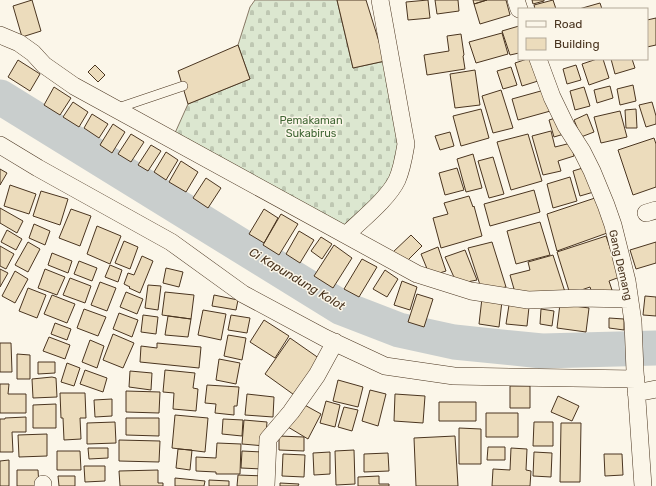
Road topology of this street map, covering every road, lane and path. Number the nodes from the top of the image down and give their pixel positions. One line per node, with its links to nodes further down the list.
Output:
1 (380, 0): 7 (street)
2 (0, 35): 5 (street)
3 (538, 60): 8 (street, Gang Demang)
4 (183, 86): 5 (lane)
5 (115, 109): 7 (street)
6 (0, 145): 9 (street)
7 (346, 235): 8 (street)
8 (629, 299): 10 (street, Gang Demang)
9 (334, 342): 10 (street); 12 (street)
10 (636, 381): 11 (street); 13 (street, Gang Demang)
11 (656, 389)
12 (266, 486)
13 (643, 486)

